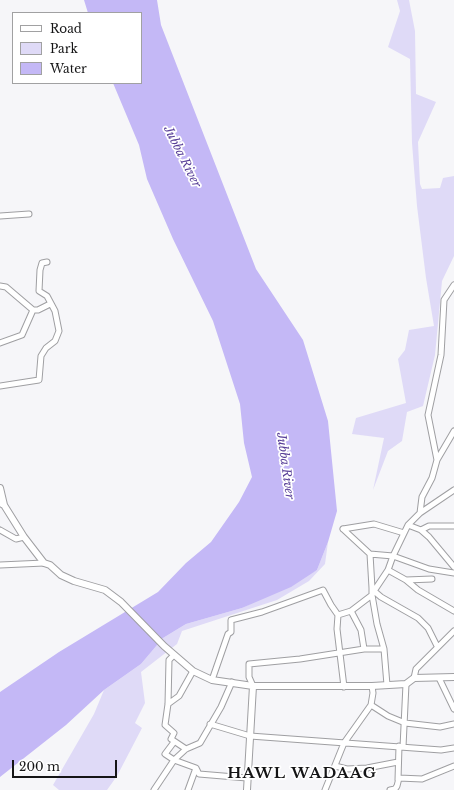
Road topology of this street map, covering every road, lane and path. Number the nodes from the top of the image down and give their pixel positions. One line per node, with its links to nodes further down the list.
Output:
1 (29, 214): 2 (street)
2 (0, 216)
3 (48, 262): 6 (street)
4 (454, 285): 11 (street)
5 (0, 286): 7 (street)
6 (50, 304): 7 (street); 9 (street)
7 (33, 310): 8 (street)
8 (0, 343)
9 (0, 386)
10 (454, 431): 11 (street)
11 (437, 460): 15 (street)
12 (0, 488): 14 (main road)
13 (454, 490): 15 (street)
14 (2, 504): 21 (main road)
15 (420, 513): 16 (street)
16 (408, 525): 19 (street); 20 (street)
17 (454, 526): 19 (street)
18 (0, 530): 21 (street)
19 (421, 530): 26 (street)
20 (404, 534): 22 (street); 23 (street)
21 (24, 537): 24 (main road)
22 (370, 554): 23 (street); 31 (street)
23 (393, 556): 27 (street); 28 (street)
24 (44, 563): 25 (street); 40 (main road)
25 (0, 565)
26 (454, 567)
27 (388, 570): 30 (street); 31 (street)
28 (454, 573)
29 (432, 579): 30 (street)
30 (406, 580): 33 (street)
31 (373, 591): 32 (street); 36 (street); 38 (street)
32 (351, 611): 34 (street); 37 (street)
33 (454, 611)
34 (338, 615): 39 (street); 45 (street)
35 (454, 630): 36 (street)
36 (437, 646): 43 (street)
37 (364, 649): 38 (street); 39 (street)
38 (384, 649): 48 (street)
39 (341, 653): 49 (street); 51 (street)
40 (174, 655): 41 (main road); 52 (street)
41 (193, 671): 45 (main road); 52 (street)
42 (454, 676): 44 (main road)
43 (414, 678): 44 (main road); 47 (main road)
44 (439, 678): 54 (street)
45 (212, 680): 46 (main road)
46 (232, 682): 49 (main road); 56 (street)
47 (406, 684): 48 (main road); 55 (street)
48 (387, 685): 50 (main road)
49 (252, 686): 51 (main road); 58 (main road)
50 (372, 686): 51 (main road); 53 (street)
51 (344, 687)
52 (168, 704): 59 (street)
53 (371, 705): 55 (street); 60 (street)
54 (454, 708)
55 (405, 723): 57 (street); 61 (street)
56 (210, 724): 58 (street); 63 (street)
57 (454, 724)
58 (250, 736): 60 (street); 69 (main road)
59 (174, 742): 63 (street); 64 (street)
60 (344, 743): 61 (street); 66 (street)
61 (401, 746): 62 (street); 65 (street)
62 (454, 748)
63 (186, 749): 64 (street)
64 (174, 760): 68 (street); 71 (street)
65 (398, 762): 66 (street); 70 (street)
66 (335, 766): 74 (street)
67 (454, 766): 70 (street)
68 (196, 768): 69 (street); 72 (street)
69 (247, 778): 73 (main road)
70 (398, 783): 75 (street)
71 (154, 790)
72 (188, 790)
73 (247, 790)
74 (325, 790)
75 (390, 790)

